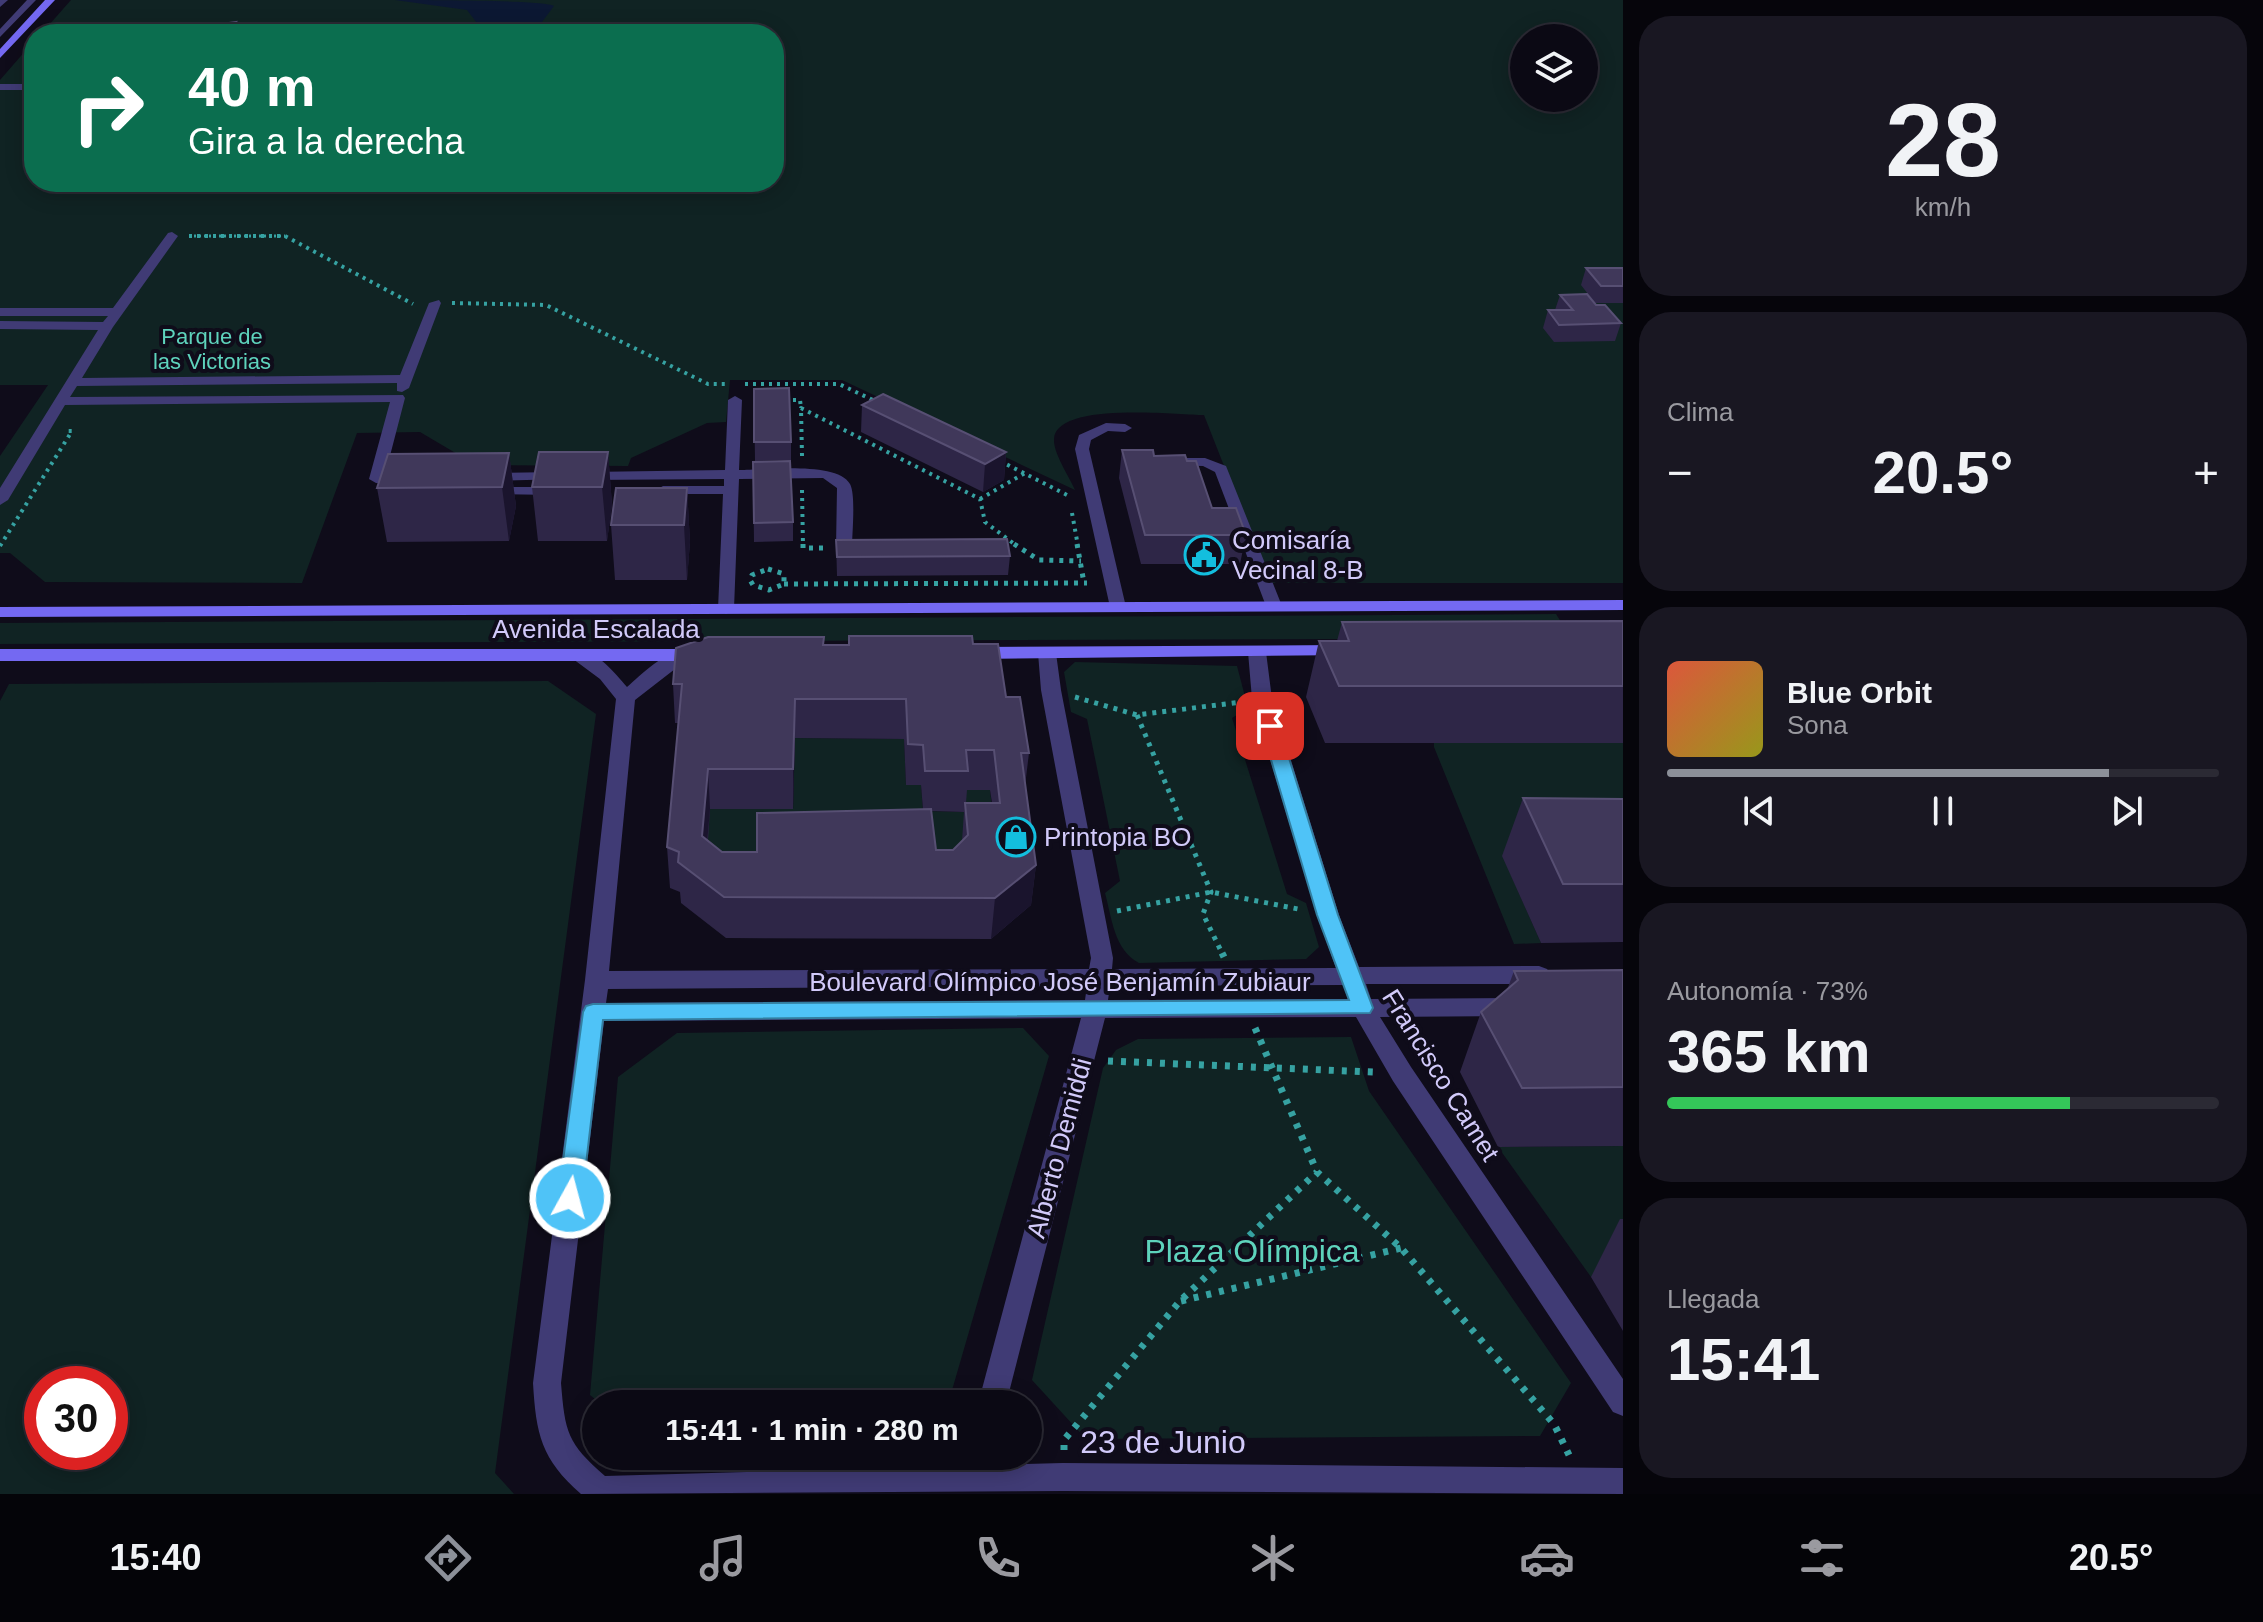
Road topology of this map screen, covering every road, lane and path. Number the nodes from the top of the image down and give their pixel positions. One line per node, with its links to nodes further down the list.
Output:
1 (4, 0): 4 (lane)
2 (32, 0): 7 (lane)
3 (50, 0): 5 (main road)
4 (0, 4)
5 (28, 24)
6 (24, 29): 8 (main road)
7 (0, 34)
8 (0, 55)
9 (0, 87): 10 (lane)
10 (24, 87)
11 (172, 236): 12 (path); 14 (lane)
12 (433, 308): 17 (lane); 22 (path)
13 (0, 312): 14 (lane)
14 (118, 312): 16 (lane)
15 (0, 325): 16 (lane)
16 (107, 326): 18 (lane)
17 (405, 379): 18 (lane); 19 (lane)
18 (73, 382): 21 (lane)
19 (398, 398): 21 (lane); 30 (lane)
20 (735, 400): 23 (path); 29 (lane)
21 (62, 401): 32 (lane)
22 (882, 405)
23 (801, 408): 28 (path); 31 (path)
24 (1125, 428): 36 (lane)
25 (997, 459): 27 (path)
26 (1161, 462): 39 (lane)
27 (1025, 473): 31 (path); 34 (path)
28 (802, 474): 29 (lane); 33 (lane); 33 (path)
29 (732, 481): 29 (lane); 41 (lane)
30 (418, 485)
31 (980, 499): 34 (path)
32 (0, 500)
33 (844, 548)
34 (1081, 561): 35 (path)
35 (1084, 583): 36 (path); 37 (path)
36 (1113, 583): 40 (lane)
37 (784, 584): 37 (path)
38 (1616, 605): 39 (main road, Avenida Escalada); 43 (main road)
39 (1274, 606): 40 (main road, Avenida Escalada)
40 (1118, 607): 41 (main road, Avenida Escalada)
41 (726, 609): 42 (main road, Avenida Escalada)
42 (0, 612)
43 (1582, 624)
44 (1368, 651): 45 (main road)
45 (1257, 652): 46 (main road); 54 (street, Francisco Camet)
46 (1047, 653): 47 (main road); 52 (street, Alberto Demiddi)
47 (954, 654)
48 (0, 655): 49 (main road, Avenida Escalada)
49 (580, 655): 50 (main road, Avenida Escalada); 53 (street)
50 (684, 655): 51 (main road, Avenida Escalada); 53 (street)
51 (726, 655)
52 (1051, 690): 55 (path); 57 (street, Alberto Demiddi)
53 (626, 698): 63 (street)
54 (1262, 699): 55 (path); 58 (street, Francisco Camet)
55 (1137, 715): 56 (path)
56 (1211, 892): 57 (path); 58 (path); 62 (path)
57 (1096, 915): 61 (street, Alberto Demiddi)
58 (1328, 915): 60 (street, Francisco Camet)
59 (1559, 974): 60 (street, Boulevard Olímpico José Benjamín Zubiaur)
60 (1351, 976): 62 (street, Boulevard Olímpico José Benjamín Zubiaur); 65 (street, Francisco Camet)
61 (1099, 977): 62 (street, Boulevard Olímpico José Benjamín Zubiaur); 63 (street, Boulevard Olímpico José Benjamín Zubiaur); 66 (street, Alberto Demiddi)
62 (1235, 977)
63 (597, 980): 68 (street)
64 (1531, 1007): 65 (street, Boulevard Olímpico José Benjamín Zubiaur)
65 (1363, 1008): 67 (street, Boulevard Olímpico José Benjamín Zubiaur); 71 (street, Francisco Camet)
66 (1095, 1010): 67 (street, Boulevard Olímpico José Benjamín Zubiaur); 68 (street, Boulevard Olímpico José Benjamín Zubiaur); 69 (street, Alberto Demiddi)
67 (1247, 1010): 70 (path)
68 (593, 1012): 77 (street, 23 de Junio)
69 (1081, 1060): 70 (path); 75 (street, Alberto Demiddi)
70 (1271, 1067): 71 (path); 72 (path)
71 (1402, 1074): 76 (street, Francisco Camet)
72 (1317, 1172): 73 (path); 74 (path)
73 (1401, 1248): 74 (path); 79 (path)
74 (1180, 1301): 78 (path)
75 (996, 1390)
76 (1623, 1403)
77 (974, 1476): 78 (street, 23 de Junio)
78 (1063, 1477): 79 (street, 23 de Junio)
79 (1581, 1480): 80 (street, 23 de Junio)
80 (1623, 1482)

